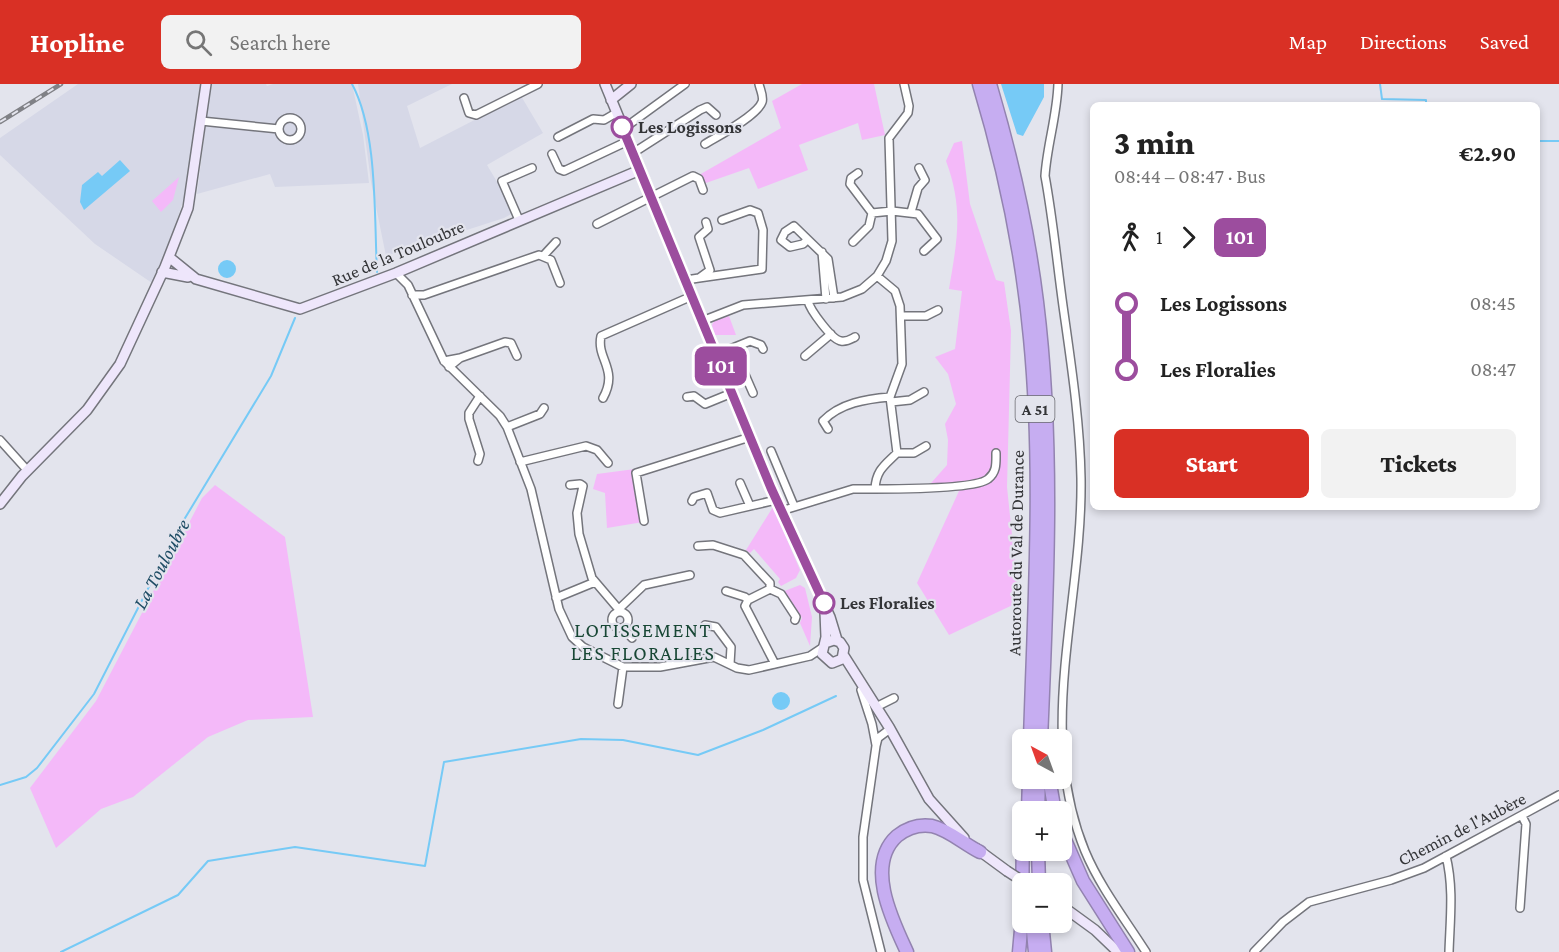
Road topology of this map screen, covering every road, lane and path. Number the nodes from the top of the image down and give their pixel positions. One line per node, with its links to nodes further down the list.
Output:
1 (206, 84): 15 (main road)
2 (538, 84): 11 (street)
3 (604, 84): 12 (main road)
4 (631, 84): 12 (main road)
5 (685, 84): 17 (street)
6 (759, 84): 20 (street)
7 (904, 84): 29 (street)
8 (979, 84): 126 (highway, Autoroute du Val de Durance / A 51)
9 (990, 84): 90 (highway, Autoroute du Val de Durance / A 51)
10 (1058, 84): 148 (street)
11 (464, 98)
12 (611, 100): 13 (main road)
13 (616, 113): 17 (main road); 18 (street)
14 (716, 115): 21 (street)
15 (201, 121): 16 (street); 41 (main road)
16 (279, 129)
17 (623, 129): 19 (main road)
18 (558, 137)
19 (628, 141): 21 (main road); 22 (street)
20 (705, 144)
21 (633, 153): 25 (main road)
22 (552, 154)
23 (532, 168): 32 (street)
24 (919, 168): 30 (street)
25 (640, 170): 28 (main road); 32 (main road, Rue de la Touloubre)
26 (858, 173): 31 (street)
27 (703, 190): 28 (street)
28 (651, 196): 35 (street); 48 (main road)
29 (892, 211): 30 (street); 31 (street); 45 (street)
30 (911, 212): 39 (street)
31 (872, 213): 38 (street)
32 (519, 220): 42 (main road, Rue de la Touloubre)
33 (722, 220): 46 (street)
34 (706, 222): 46 (street)
35 (597, 224)
36 (807, 240): 54 (street)
37 (556, 242): 40 (street)
38 (854, 242)
39 (924, 251)
40 (544, 255): 49 (street); 52 (street)
41 (169, 257): 43 (main road); 47 (main road, Rue de la Touloubre)
42 (406, 269): 44 (main road, Rue de la Touloubre); 50 (street)
43 (163, 271): 47 (main road); 88 (main road)
44 (396, 273): 47 (main road, Rue de la Touloubre); 50 (street)
45 (877, 276): 54 (street); 58 (street)
46 (699, 278): 48 (street)
47 (196, 279)
48 (686, 280): 53 (main road)
49 (560, 284)
50 (408, 285): 51 (street)
51 (412, 295): 52 (street); 56 (street)
52 (424, 295): 56 (street)
53 (692, 296): 59 (main road); 74 (street)
54 (830, 298): 55 (street)
55 (808, 301): 59 (street); 60 (street)
56 (416, 304): 67 (street)
57 (938, 310): 58 (street)
58 (901, 316): 75 (street)
59 (702, 321): 63 (main road)
60 (831, 334): 61 (street); 65 (street)
61 (855, 337)
62 (763, 349): 63 (street)
63 (716, 355): 70 (main road); 71 (street)
64 (516, 356): 66 (street)
65 (805, 356)
66 (460, 358): 67 (street); 68 (street)
67 (444, 361): 68 (street)
68 (449, 367): 72 (street)
69 (924, 392): 75 (street)
70 (732, 393): 73 (street); 79 (main road)
71 (753, 393)
72 (480, 396): 77 (street); 85 (street)
73 (687, 397)
74 (603, 398)
75 (891, 400): 78 (street); 83 (street)
76 (544, 408): 77 (street)
77 (507, 427): 86 (street)
78 (828, 429)
79 (750, 437): 93 (main road); 99 (street)
80 (0, 440): 88 (street)
81 (926, 446): 83 (street)
82 (771, 451): 97 (street)
83 (897, 453): 92 (street)
84 (996, 453): 92 (street)
85 (478, 461)
86 (520, 462): 87 (street); 105 (street)
87 (608, 463)
88 (27, 470): 95 (main road)
89 (740, 483): 96 (street)
90 (1048, 483): 127 (highway, Autoroute du Val de Durance / A 51); 128 (highway)
91 (570, 485): 102 (street)
92 (875, 489): 97 (street)
93 (776, 500): 96 (street); 98 (main road)
94 (692, 501): 96 (street)
95 (0, 504)
96 (750, 506)
97 (794, 506): 98 (street)
98 (782, 512): 107 (main road)
99 (644, 521)
100 (698, 546): 103 (street)
101 (690, 575): 108 (street)
102 (595, 582): 105 (street); 108 (street)
103 (770, 589): 106 (street); 109 (street)
104 (726, 591): 106 (street)
105 (556, 598): 120 (street)
106 (748, 600): 119 (street)
107 (825, 606): 113 (main road); 114 (main road)
108 (620, 610): 111 (street); 111 (street)
109 (795, 621)
110 (705, 625): 118 (street)
111 (623, 628): 112 (street)
112 (632, 638)
113 (837, 640): 114 (main road); 116 (main road)
114 (823, 646): 115 (street); 117 (main road)
115 (810, 656): 117 (street); 119 (street)
116 (841, 658): 117 (main road); 121 (main road)
117 (825, 660)
118 (730, 664): 119 (street); 120 (street)
119 (775, 664)
120 (623, 667): 123 (street)
121 (854, 671): 124 (main road); 129 (street)
122 (894, 698): 124 (street)
123 (618, 704)
124 (876, 707): 125 (main road)
125 (889, 728): 129 (street); 132 (main road)
126 (1030, 729)
127 (1041, 729)
128 (1047, 729)
129 (876, 746): 141 (street)
130 (1559, 795): 131 (street, Chemin de l'Aubère)
131 (1522, 816): 134 (street, Chemin de l'Aubère); 137 (street)
132 (981, 852): 136 (main road, bridge); 142 (highway)
133 (1072, 856): 147 (highway)
134 (1446, 856): 149 (street, Chemin de l'Aubère); 150 (street)
135 (1023, 861): 143 (highway)
136 (1012, 874)
137 (1520, 908)
138 (1072, 913): 146 (main road)
139 (1033, 933): 144 (highway)
140 (1043, 933): 145 (highway)
141 (881, 952)
142 (907, 952)
143 (1019, 952)
144 (1035, 952)
145 (1046, 952)
146 (1118, 952)
147 (1128, 952)
148 (1146, 952)
149 (1254, 952)
150 (1449, 952)

